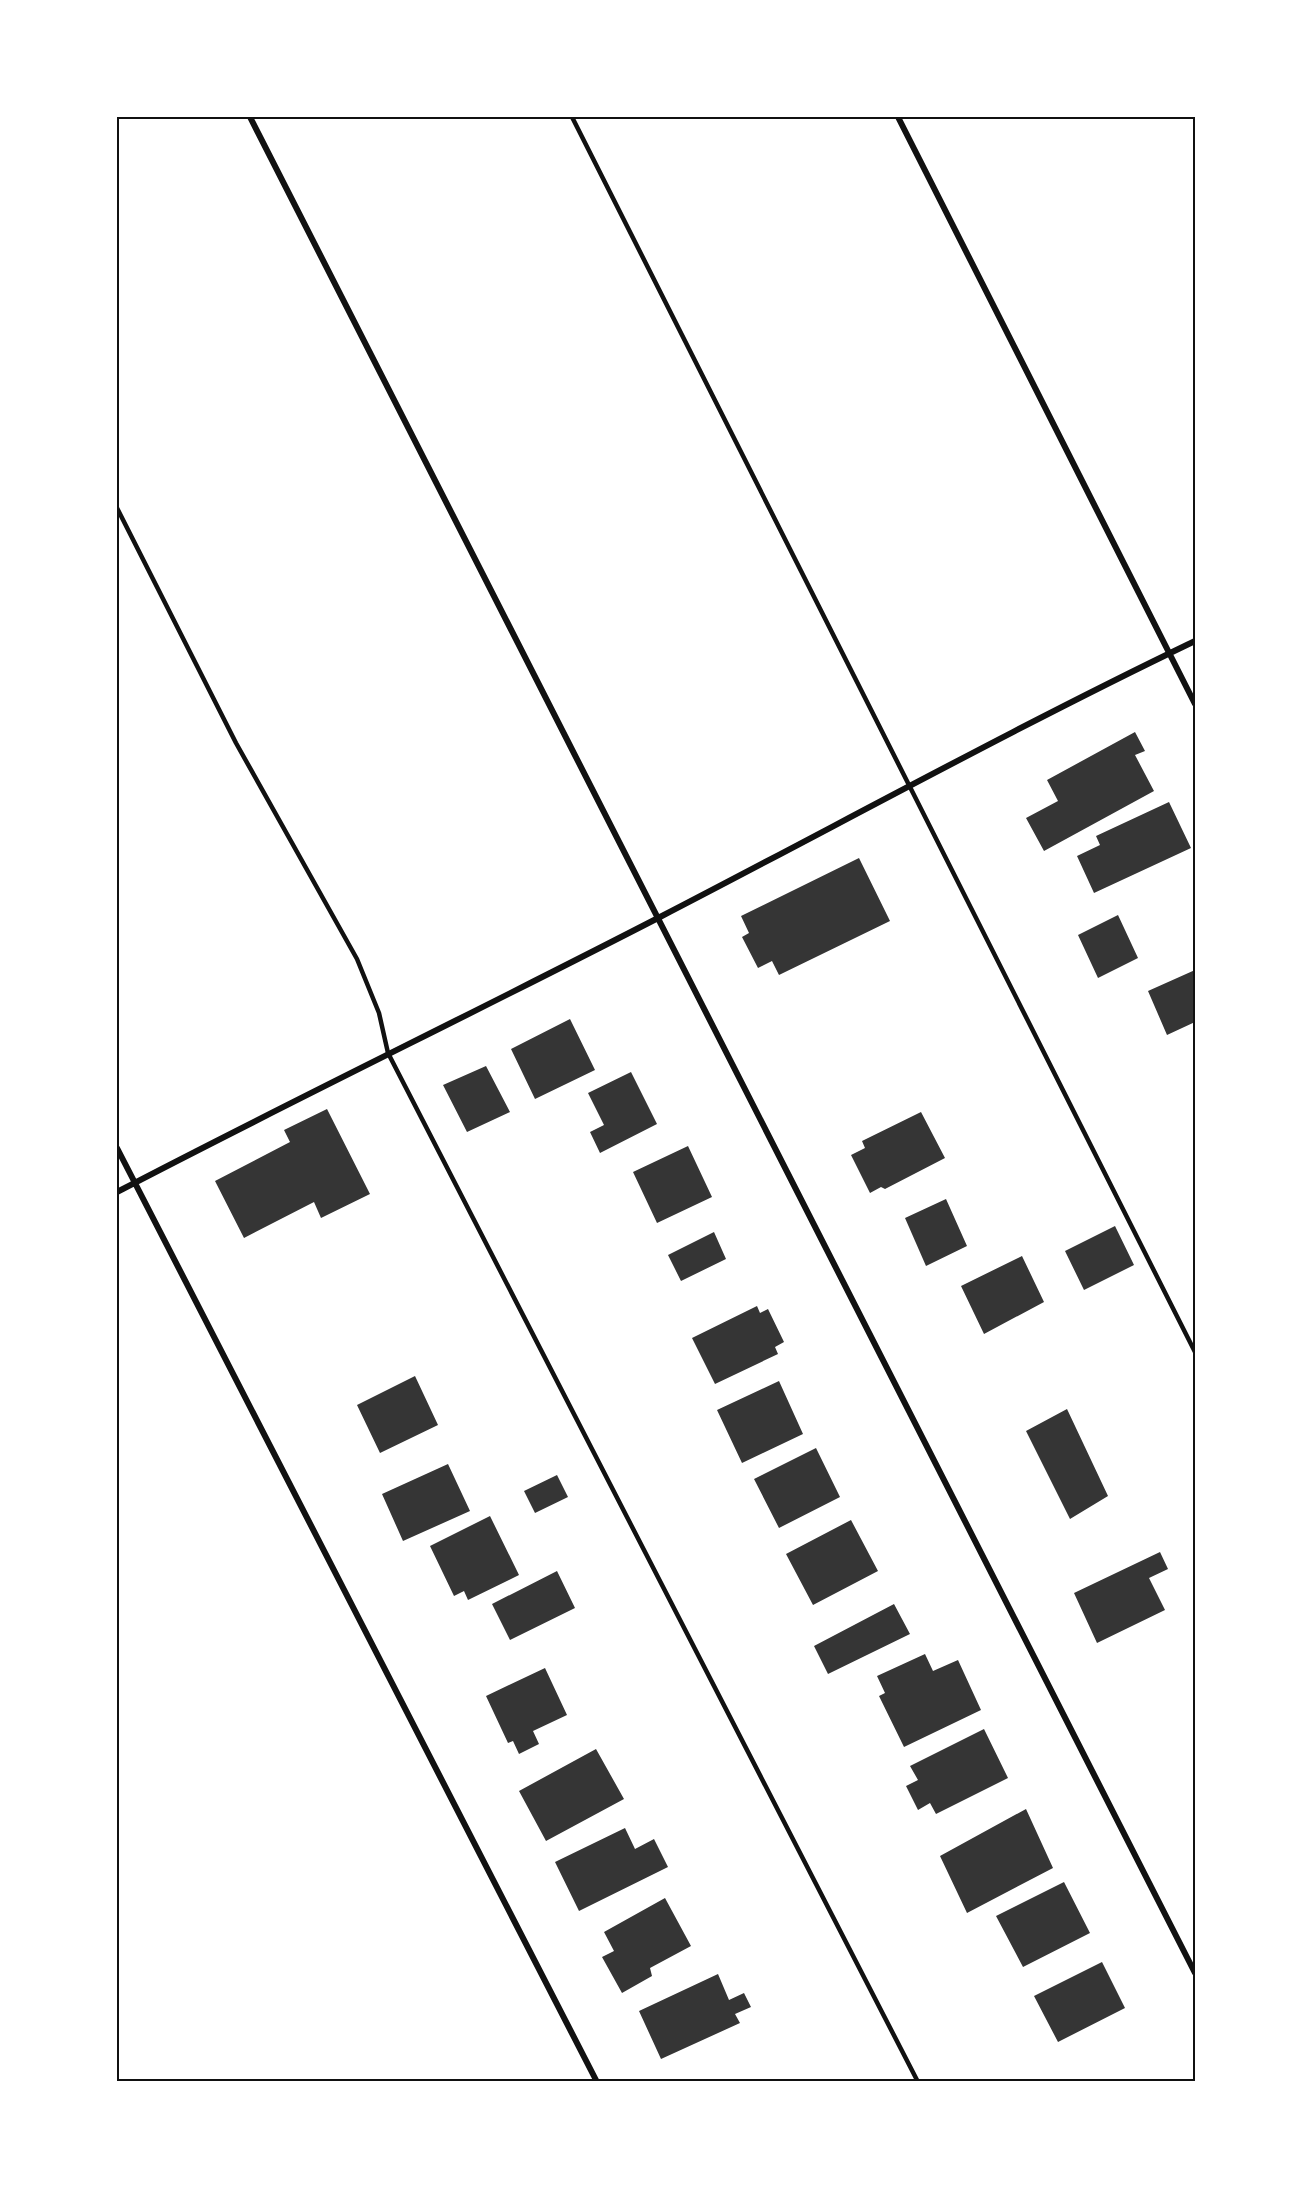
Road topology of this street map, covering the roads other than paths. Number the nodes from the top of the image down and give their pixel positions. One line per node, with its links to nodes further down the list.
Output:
1 (250, 117): 9 (street)
2 (572, 117): 8 (lane)
3 (898, 117): 6 (street)
4 (117, 508): 10 (lane)
5 (1195, 641): 6 (street)
6 (1170, 653): 7 (street); 8 (street)
7 (1195, 704)
8 (910, 786): 9 (street); 14 (lane)
9 (657, 918): 10 (street); 15 (street)
10 (388, 1053): 12 (street); 17 (lane)
11 (117, 1148): 12 (street)
12 (135, 1183): 13 (street); 16 (street)
13 (117, 1192)
14 (1195, 1352)
15 (1195, 1973)
16 (597, 2082)
17 (918, 2082)

